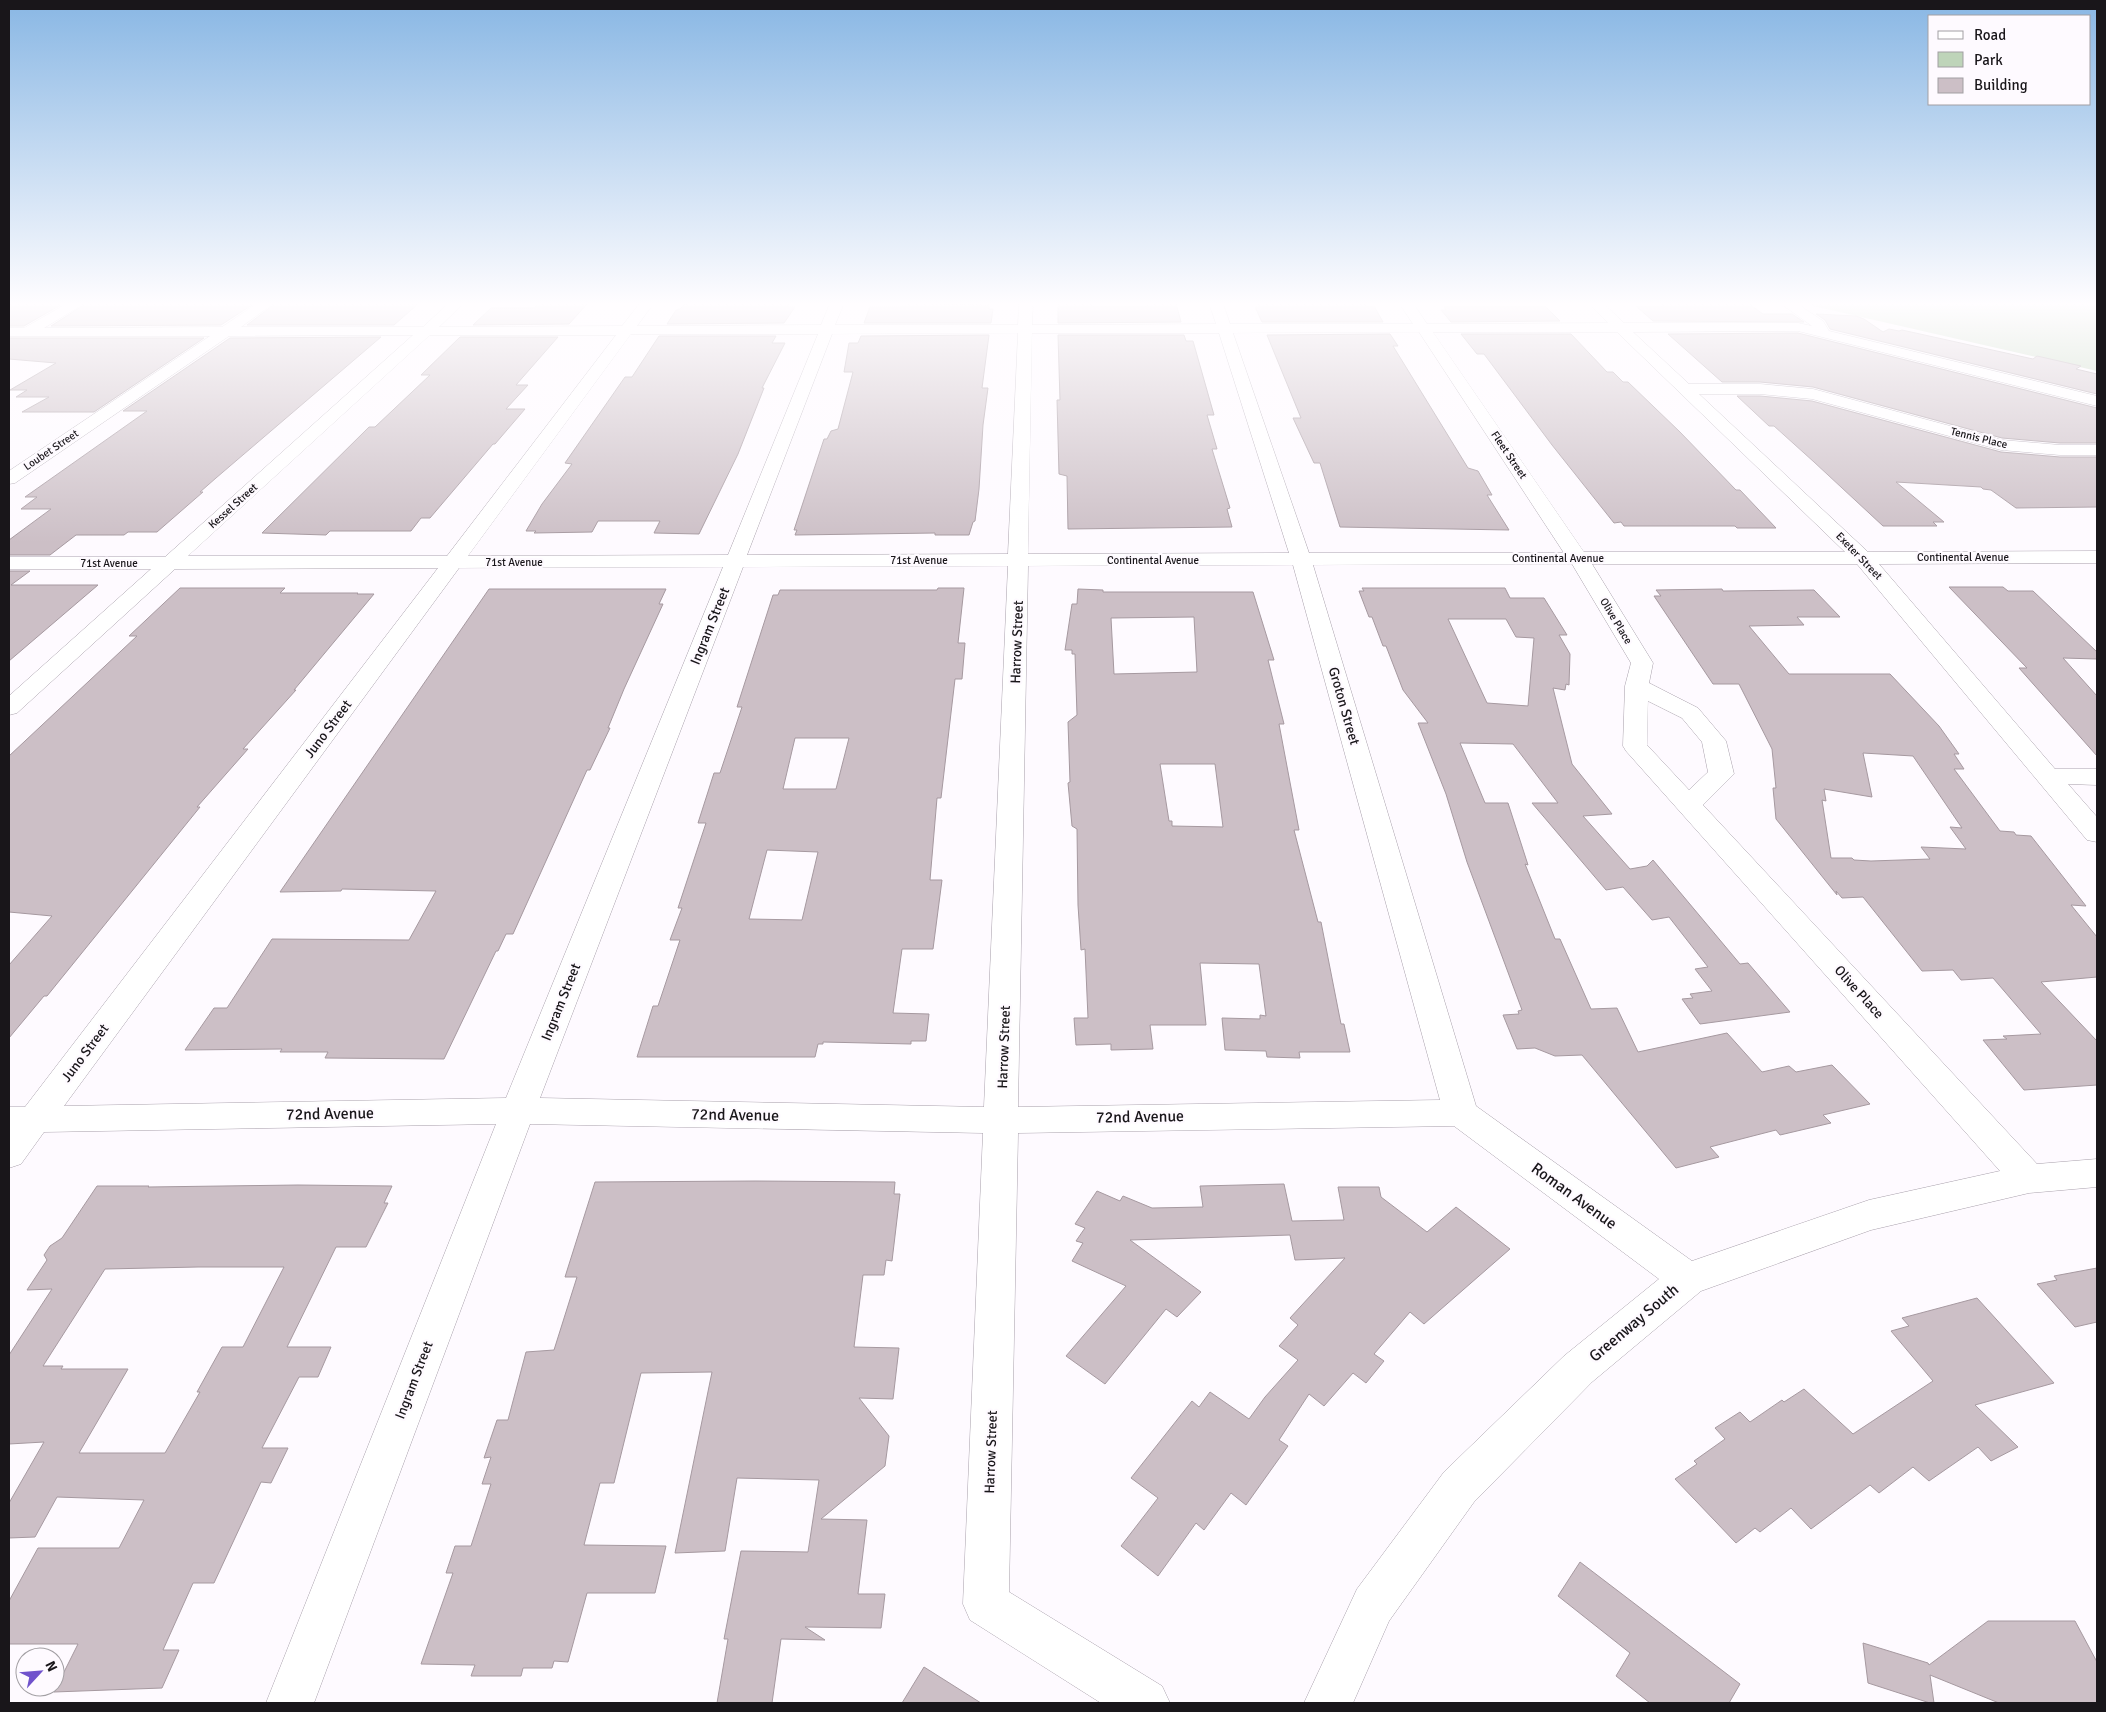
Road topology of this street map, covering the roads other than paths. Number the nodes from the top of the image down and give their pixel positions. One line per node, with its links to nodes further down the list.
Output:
1 (150, 383): 13 (street, Loubet Street)
2 (369, 383): 20 (street, Kessel Street)
3 (586, 383): 21 (street, Juno Street)
4 (805, 383): 19 (street, Ingram Street)
5 (1024, 383): 18 (street, Harrow Street)
6 (1243, 383): 17 (street, Groton Street)
7 (1460, 383): 15 (street, Fleet Street)
8 (1679, 383): 10 (street, Exeter Street)
9 (2023, 383): 11 (street)
10 (1686, 389): 12 (street, Tennis Place); 16 (street, Exeter Street)
11 (2097, 401)
12 (2097, 450)
13 (9, 479)
14 (2097, 557): 16 (street, Continental Avenue)
15 (1578, 558): 16 (street, Continental Avenue); 17 (street, Continental Avenue); 23 (street, Olive Place)
16 (1863, 558): 25 (street, Exeter Street)
17 (1301, 559): 18 (street, Continental Avenue); 30 (street, Groton Street)
18 (1019, 560): 19 (street, 71st Avenue); 32 (street, Harrow Street)
19 (736, 561): 21 (street, 71st Avenue); 29 (street, Ingram Street)
20 (170, 562): 21 (street, 71st Avenue); 22 (street, 71st Avenue); 24 (street, Kessel Street)
21 (453, 562): 31 (street, Juno Street)
22 (9, 563)
23 (1637, 686): 27 (street, Olive Place); 27 (street)
24 (9, 708)
25 (2047, 776): 26 (street); 28 (street, Exeter Street)
26 (2097, 776)
27 (1688, 805): 35 (street, Olive Place)
28 (2097, 834)
29 (518, 1111): 31 (street, 72nd Avenue); 32 (street, 72nd Avenue); 37 (street, Ingram Street)
30 (1462, 1113): 32 (street, 72nd Avenue); 36 (street, Roman Avenue)
31 (22, 1120): 33 (street, Juno Street)
32 (1002, 1120): 38 (street, Harrow Street)
33 (9, 1154)
34 (2097, 1174): 35 (street, Greenway South)
35 (2029, 1179): 36 (street, Greenway South)
36 (1687, 1279): 39 (street, Greenway South)
37 (290, 1703)
38 (1145, 1703)
39 (1328, 1703)

